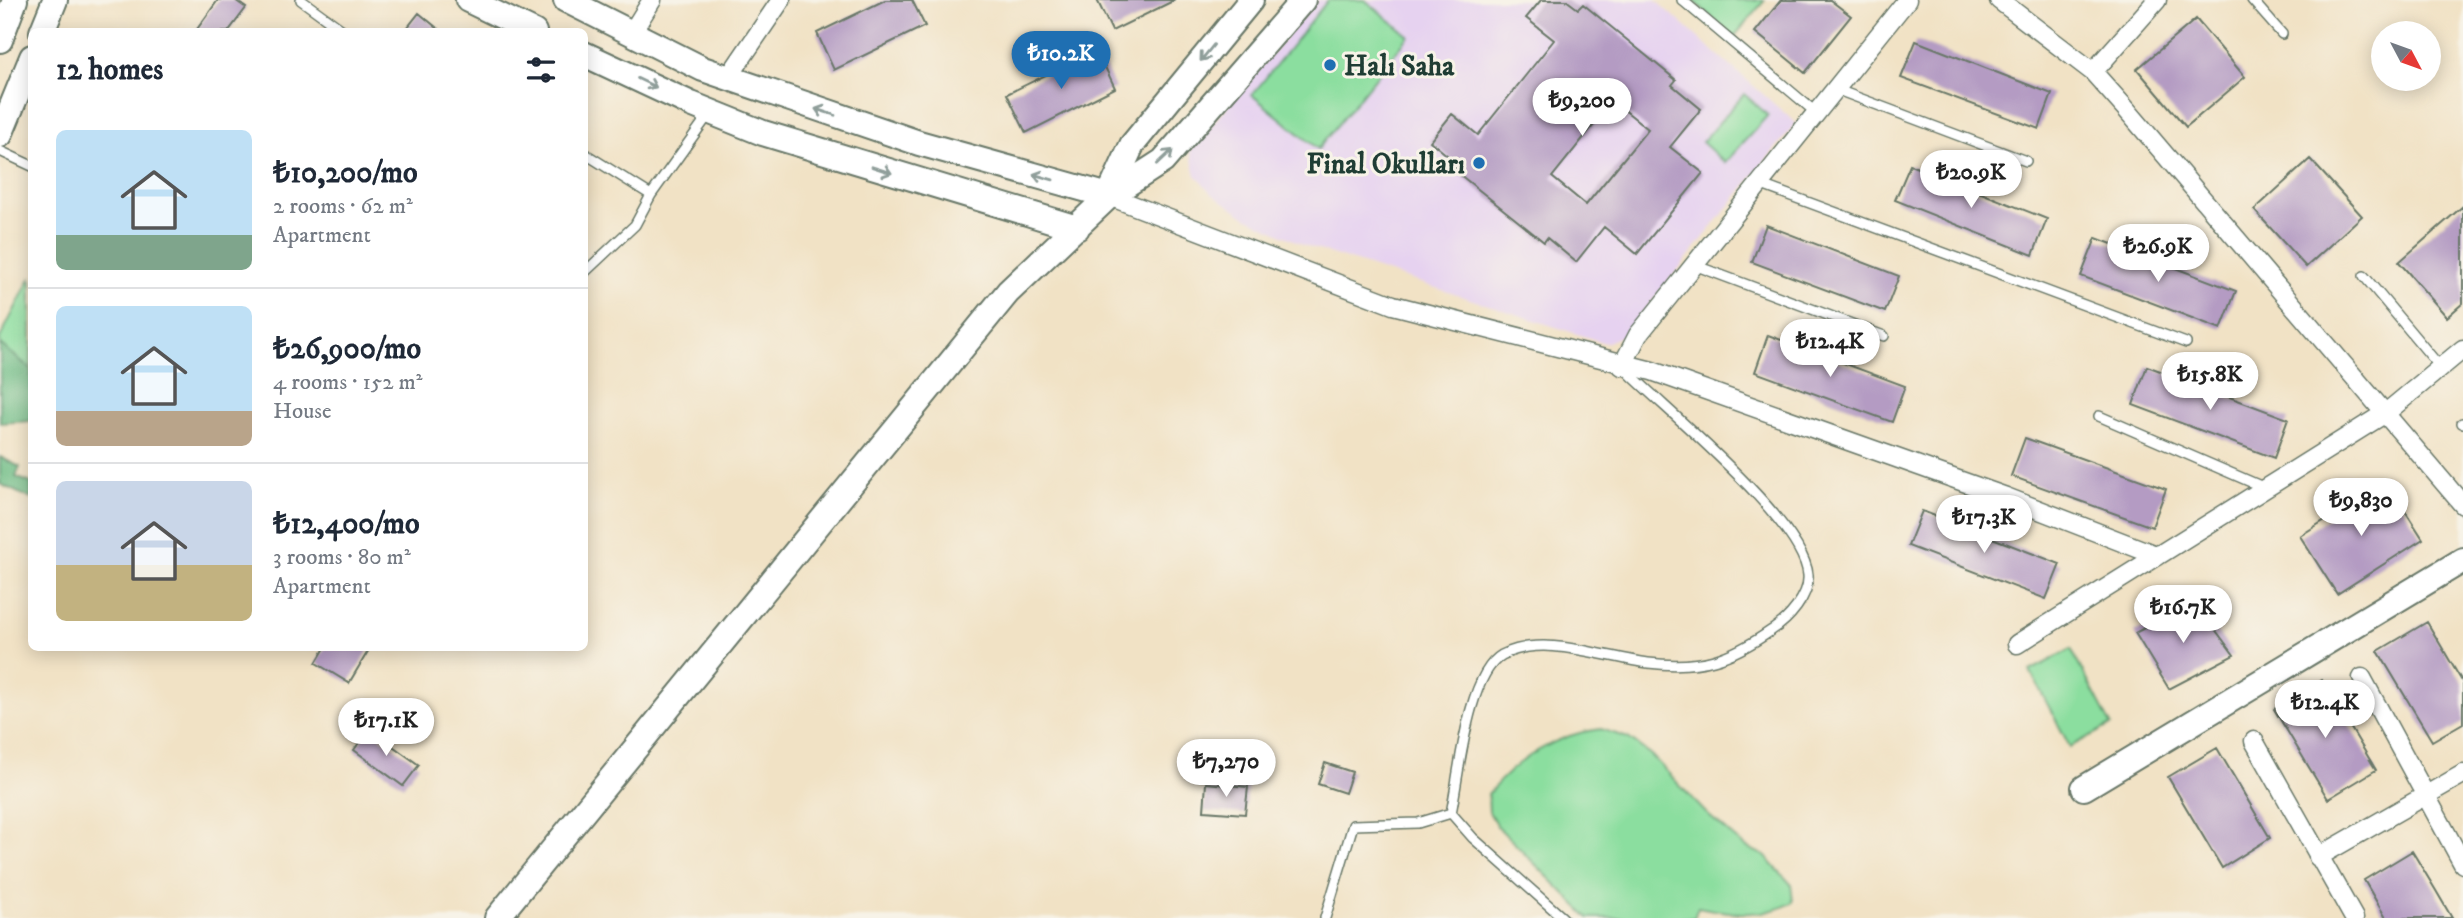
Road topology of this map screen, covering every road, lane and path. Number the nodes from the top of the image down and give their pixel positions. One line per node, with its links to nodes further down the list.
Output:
1 (15, 0): 22 (main road)
2 (55, 0): 16 (main road)
3 (301, 0): 15 (lane)
4 (468, 0): 19 (main road)
5 (652, 0): 20 (street)
6 (781, 0): 26 (street)
7 (1251, 0): 37 (main road, one-way to 37)
8 (1303, 0): 37 (main road, one-way to 8)
9 (1682, 0): 28 (lane)
10 (1907, 0): 27 (street)
11 (1999, 0): 25 (street)
12 (2157, 0): 25 (street)
13 (2252, 0): 21 (lane)
14 (570, 1): 20 (main road)
15 (331, 23): 17 (lane); 18 (lane)
16 (44, 28)
17 (327, 28)
18 (339, 28)
19 (526, 28)
20 (631, 34): 26 (main road)
21 (2282, 34)
22 (0, 40)
23 (588, 56): 29 (main road, one-way to 29)
24 (28, 67): 30 (main road)
25 (2093, 72): 47 (street)
26 (728, 78): 37 (main road, one-way to 26)
27 (1833, 88): 28 (street); 33 (lane)
28 (1814, 111): 35 (street)
29 (710, 112): 36 (lane); 38 (main road, one-way to 38)
30 (0, 135)
31 (0, 151): 34 (lane)
32 (588, 156): 36 (lane)
33 (2026, 161)
34 (28, 164)
35 (1759, 184): 39 (street); 43 (lane)
36 (651, 195): 40 (lane)
37 (1109, 196): 38 (main road); 45 (street)
38 (1077, 228): 62 (main road)
39 (1694, 265): 42 (lane); 45 (street)
40 (588, 269)
41 (2364, 276): 46 (lane)
42 (1884, 336)
43 (2186, 343)
44 (2463, 349): 46 (street)
45 (1622, 366): 51 (street); 59 (lane)
46 (2441, 368): 47 (street)
47 (2387, 412): 49 (street); 50 (street)
48 (2099, 416): 49 (lane)
49 (2267, 489): 51 (street)
50 (2463, 505)
51 (2158, 556): 53 (street)
52 (2463, 560): 57 (main road)
53 (2017, 644)
54 (2362, 678): 58 (street)
55 (2254, 741): 60 (street)
56 (2463, 774): 58 (street)
57 (2084, 788)
58 (2426, 796): 60 (street); 61 (street)
59 (1451, 813): 63 (lane); 64 (lane)
60 (2318, 857): 65 (street)
61 (2463, 864)
62 (498, 918)
63 (1325, 918)
64 (1563, 918)
65 (2354, 918)

